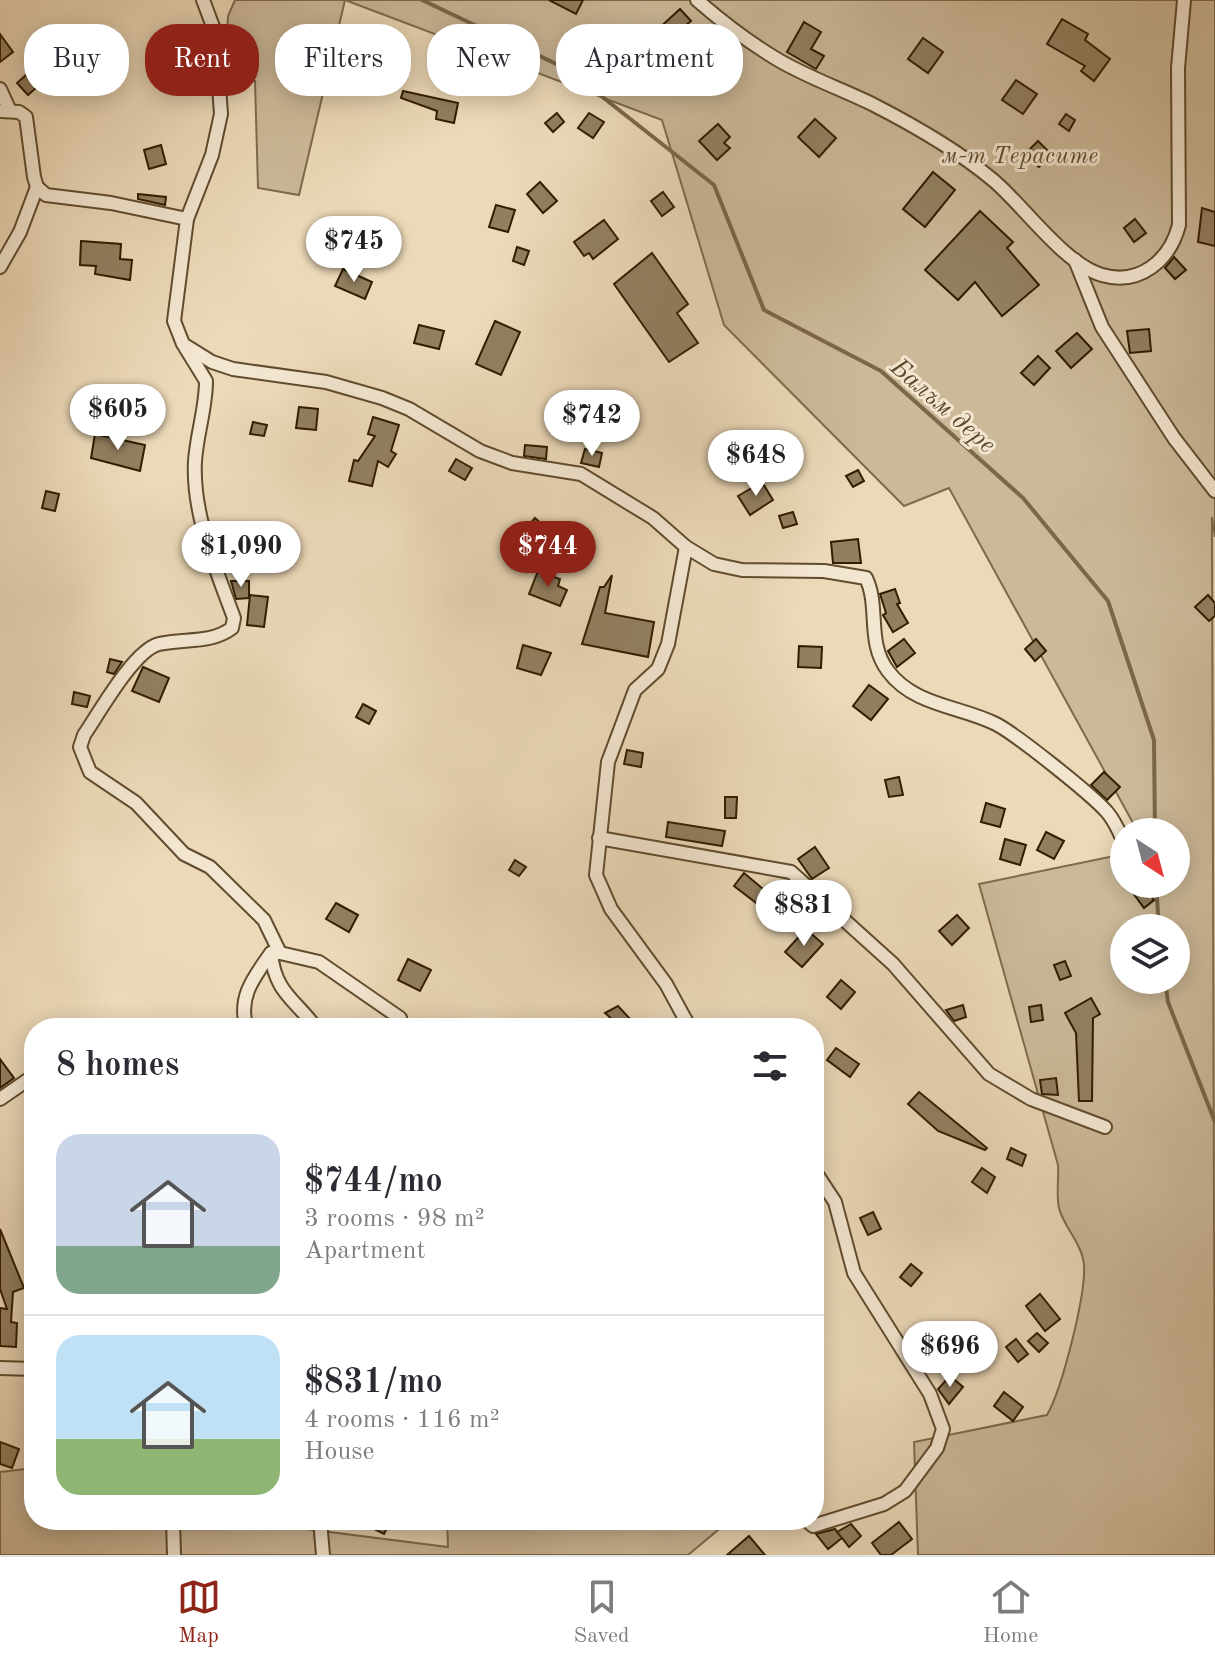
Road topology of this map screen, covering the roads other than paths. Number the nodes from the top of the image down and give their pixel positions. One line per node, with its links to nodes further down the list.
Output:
1 (203, 0): 7 (street)
2 (697, 0): 8 (street)
3 (1184, 0): 8 (street)
4 (0, 89): 5 (street)
5 (5, 111): 6 (street)
6 (37, 187): 7 (street); 9 (street)
7 (187, 219): 10 (street)
8 (1074, 258): 11 (street)
9 (0, 267)
10 (183, 344): 12 (street); 15 (street)
11 (1215, 491)
12 (686, 547): 13 (street); 14 (street)
13 (1110, 818)
14 (599, 838): 19 (street); 22 (street)
15 (276, 953): 16 (street); 17 (street); 18 (street)
16 (244, 1018)
17 (306, 1018)
18 (400, 1018)
19 (685, 1018)
20 (24, 1082): 21 (street)
21 (0, 1099)
22 (1105, 1127)
23 (824, 1185): 26 (street)
24 (0, 1368): 25 (street)
25 (24, 1369)
26 (824, 1523)
27 (173, 1530): 29 (street)
28 (321, 1530): 30 (street)
29 (174, 1555)
30 (323, 1555)

